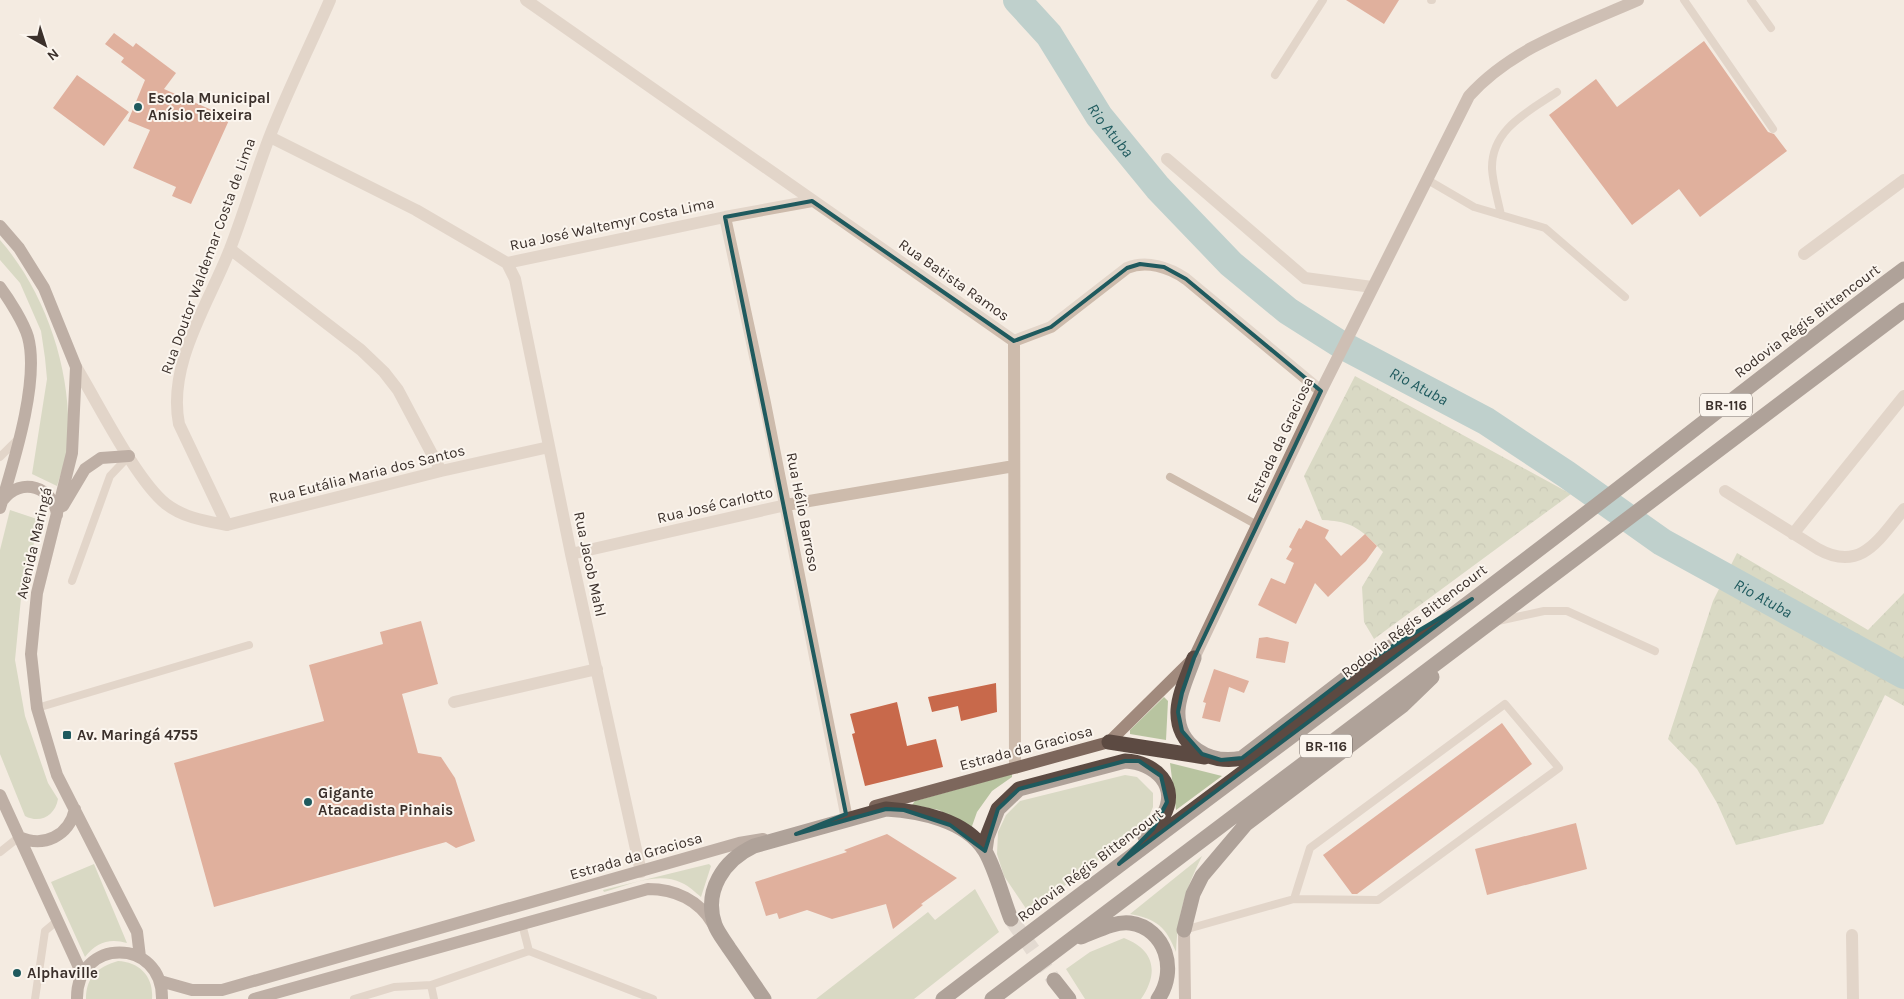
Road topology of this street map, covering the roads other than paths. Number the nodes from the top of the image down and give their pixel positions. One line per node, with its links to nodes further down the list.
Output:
1 (330, 0): 11 (street, Rua Doutor Waldemar Costa de Lima)
2 (526, 0): 15 (street, Rua Batista Ramos)
3 (1323, 0): 8 (lane)
4 (1638, 0): 13 (main road, Estrada da Graciosa)
5 (1684, 0): 10 (lane)
6 (1751, 0): 7 (lane)
7 (1771, 28)
8 (1275, 75)
9 (1557, 92): 16 (lane)
10 (1773, 129)
11 (270, 137): 19 (street, Rua Doutor Waldemar Costa de Lima); 21 (street, Rua José Waltemyr Costa Lima)
12 (1167, 159): 24 (street)
13 (1426, 179): 16 (lane); 24 (main road, Estrada da Graciosa)
14 (1904, 180): 20 (street)
15 (812, 201): 17 (street, Rua José Waltemyr Costa Lima); 27 (street, Rua Batista Ramos)
16 (1501, 215): 25 (lane)
17 (725, 217): 21 (street, Rua José Waltemyr Costa Lima); 40 (street, Rua Hélio Barroso)
18 (0, 226): 28 (main road, Avenida Maringá)
19 (230, 249): 36 (street); 43 (street, Rua Doutor Waldemar Costa de Lima)
20 (1804, 254)
21 (507, 263): 32 (street, Rua Jacob Mahl)
22 (1904, 269): 48 (highway, Rodovia Régis Bittencourt / BR-116)
23 (0, 287): 31 (main road)
24 (1372, 287): 29 (main road, Estrada da Graciosa)
25 (1625, 297)
26 (1904, 310): 49 (highway, BR-116)
27 (1014, 341): 29 (street); 35 (street, Rua Batista Ramos)
28 (76, 367): 33 (street, Rua Eutália Maria dos Santos); 42 (main road, Avenida Maringá)
29 (1321, 391): 44 (main road, Estrada da Graciosa)
30 (1904, 396): 45 (street)
31 (19, 438): 34 (lane); 39 (main road)
32 (549, 447): 36 (street, Rua Eutália Maria dos Santos); 46 (street, Rua Jacob Mahl)
33 (129, 456): 42 (main road); 43 (street, Rua Eutália Maria dos Santos); 47 (lane)
34 (0, 457)
35 (1014, 466): 40 (street, Rua José Carlotto); 58 (street, Rua Batista Ramos)
36 (441, 471): 43 (street, Rua Eutália Maria dos Santos)
37 (1170, 477): 44 (lane)
38 (1725, 491): 45 (street)
39 (1, 505): 42 (main road)
40 (786, 505): 46 (street, Rua José Carlotto); 61 (street, Rua Hélio Barroso)
41 (1904, 509): 45 (street)
42 (57, 517): 55 (main road, Avenida Maringá)
43 (227, 525)
44 (1258, 525): 52 (main road, Estrada da Graciosa)
45 (1793, 534)
46 (571, 554): 53 (street, Rua Jacob Mahl)
47 (72, 581)
48 (1472, 599): 57 (highway); 66 (highway, Rodovia Régis Bittencourt / BR-116)
49 (1488, 624): 51 (lane); 73 (highway); 75 (highway, BR-116)
50 (250, 645): 55 (lane)
51 (1655, 652)
52 (1194, 658): 56 (main road, Estrada da Graciosa); 57 (highway)
53 (597, 669): 54 (street); 67 (street, Rua Jacob Mahl)
54 (454, 702)
55 (37, 708): 60 (main road, Avenida Maringá)
56 (1109, 742): 57 (highway); 58 (main road, Estrada da Graciosa)
57 (1211, 758)
58 (1015, 768): 61 (main road, Estrada da Graciosa)
59 (0, 797): 63 (main road)
60 (75, 809): 63 (main road); 77 (main road, Avenida Maringá)
61 (846, 814): 62 (main road, Estrada da Graciosa)
62 (796, 834): 64 (highway); 67 (main road, Estrada da Graciosa); 72 (highway)
63 (19, 837): 65 (lane); 70 (main road)
64 (985, 851): 66 (highway); 69 (highway)
65 (0, 852)
66 (1119, 864): 90 (highway, Rodovia Régis Bittencourt / BR-116)
67 (641, 872): 80 (main road, Estrada da Graciosa)
68 (1294, 899): 68 (lane); 73 (lane)
69 (1011, 919)
70 (57, 922): 78 (main road); 82 (lane)
71 (522, 924): 72 (main road); 76 (lane); 85 (main road)
72 (715, 927): 89 (highway)
73 (1184, 930): 94 (main road)
74 (1852, 935): 95 (street)
75 (1060, 947): 91 (highway, BR-116); 93 (highway)
76 (529, 951): 81 (lane); 88 (lane)
77 (140, 957): 78 (main road); 80 (main road)
78 (82, 974): 83 (main road)
79 (1054, 980): 92 (highway)
80 (160, 981): 84 (main road)
81 (431, 985): 86 (lane); 87 (lane)
82 (35, 999)
83 (77, 999)
84 (162, 999)
85 (254, 999)
86 (354, 999)
87 (434, 999)
88 (653, 999)
89 (764, 999)
90 (944, 999)
91 (992, 999)
92 (1069, 999)
93 (1158, 999)
94 (1185, 999)
95 (1853, 999)

